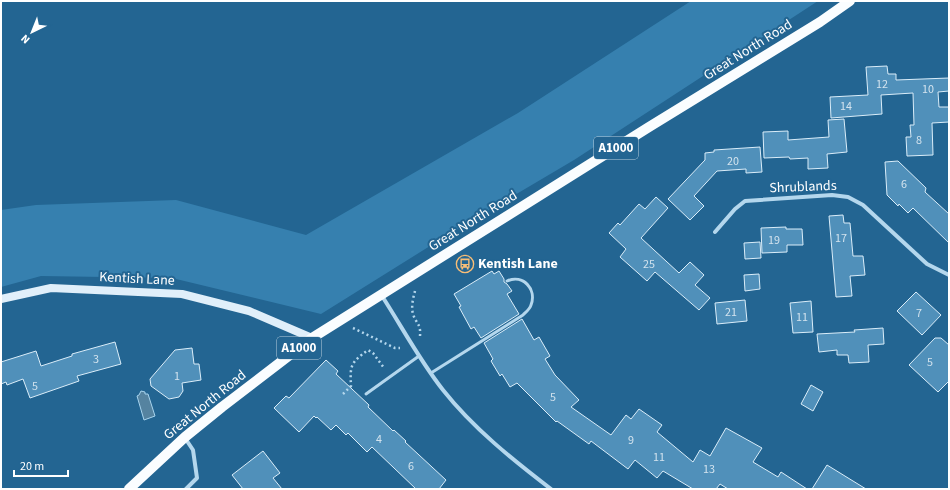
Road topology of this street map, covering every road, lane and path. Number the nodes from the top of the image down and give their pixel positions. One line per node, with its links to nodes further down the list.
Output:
1 (850, 1): 3 (main road, Great North Road / A1000)
2 (715, 232): 4 (street, Shrublands)
3 (421, 270): 6 (main road, Great North Road / A1000); 11 (path)
4 (949, 275)
5 (507, 281): 13 (lane)
6 (381, 295): 8 (main road, Great North Road / A1000); 11 (street)
7 (1, 299): 9 (main road, Kentish Lane)
8 (340, 321): 9 (main road, Great North Road / A1000); 10 (path)
9 (312, 338): 16 (main road, Great North Road / A1000)
10 (400, 348)
11 (420, 356): 13 (street); 15 (lane)
12 (388, 369): 14 (path)
13 (431, 373): 19 (street)
14 (343, 394)
15 (366, 394)
16 (185, 437): 17 (main road, Great North Road / A1000); 18 (street)
17 (130, 489)
18 (186, 489)
19 (551, 489)

